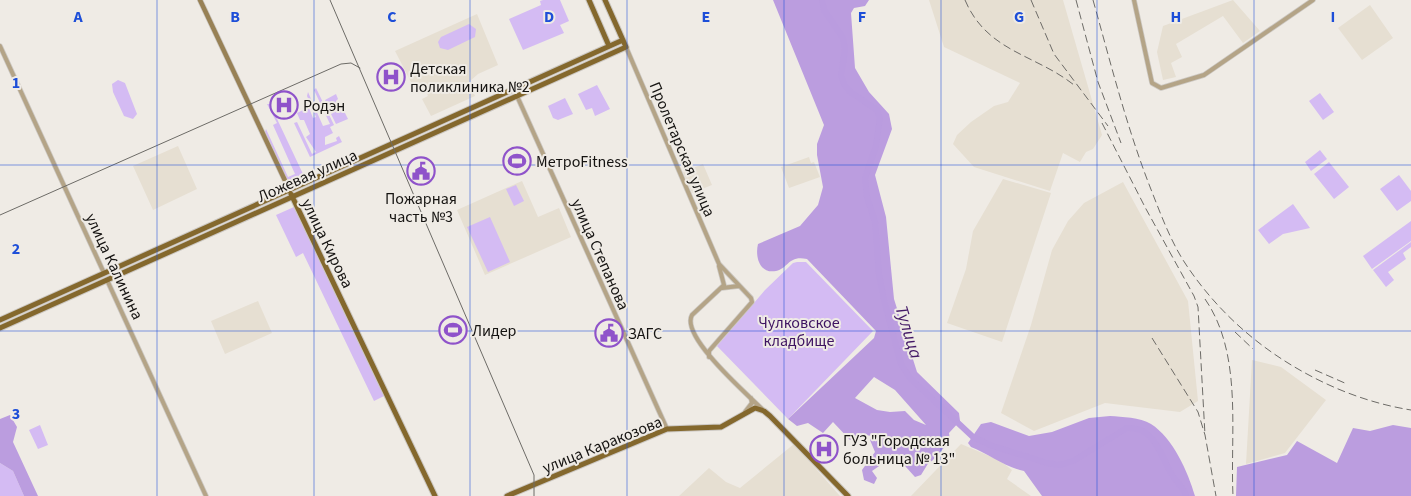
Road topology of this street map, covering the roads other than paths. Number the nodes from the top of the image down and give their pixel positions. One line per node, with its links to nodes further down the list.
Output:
1 (200, 0): 16 (main road, улица Кирова)
2 (589, 0): 7 (main road)
3 (606, 0): 6 (main road, Пролетарская улица)
4 (1134, 0): 5 (street)
5 (1313, 0)
6 (619, 32): 7 (main road); 8 (main road, Пролетарская улица)
7 (605, 38): 10 (main road)
8 (623, 40): 10 (main road, Ложевая улица); 11 (main road, Пролетарская улица)
9 (0, 46): 19 (street, улица Калинина)
10 (609, 46): 12 (main road, Ложевая улица)
11 (626, 48): 13 (main road, Ложевая улица); 18 (street, Пролетарская улица)
12 (513, 88): 13 (main road, улица Степанова); 14 (main road, Ложевая улица)
13 (516, 96): 15 (main road, Ложевая улица); 29 (street, улица Степанова)
14 (443, 120): 15 (main road); 16 (main road, Ложевая улица)
15 (446, 127): 17 (main road, Ложевая улица)
16 (288, 189): 17 (main road, улица Кирова); 19 (main road, Ложевая улица)
17 (292, 196): 20 (main road, Ложевая улица); 31 (main road, улица Кирова)
18 (719, 264): 21 (street, Пролетарская улица); 22 (street)
19 (104, 273): 20 (main road, улица Калинина); 23 (main road, Ложевая улица)
20 (107, 280): 24 (main road, Ложевая улица); 30 (street, улица Калинина)
21 (739, 286): 22 (street); 25 (street, Пролетарская улица)
22 (722, 289): 25 (street)
23 (0, 320)
24 (0, 328)
25 (709, 357): 26 (street)
26 (751, 398): 27 (street); 28 (street)
27 (764, 411): 28 (main road, улица Каракозова); 33 (main road)
28 (745, 412): 29 (main road, улица Каракозова)
29 (667, 430): 32 (main road, улица Каракозова)
30 (206, 496)
31 (435, 496)
32 (507, 496)
33 (848, 496)

